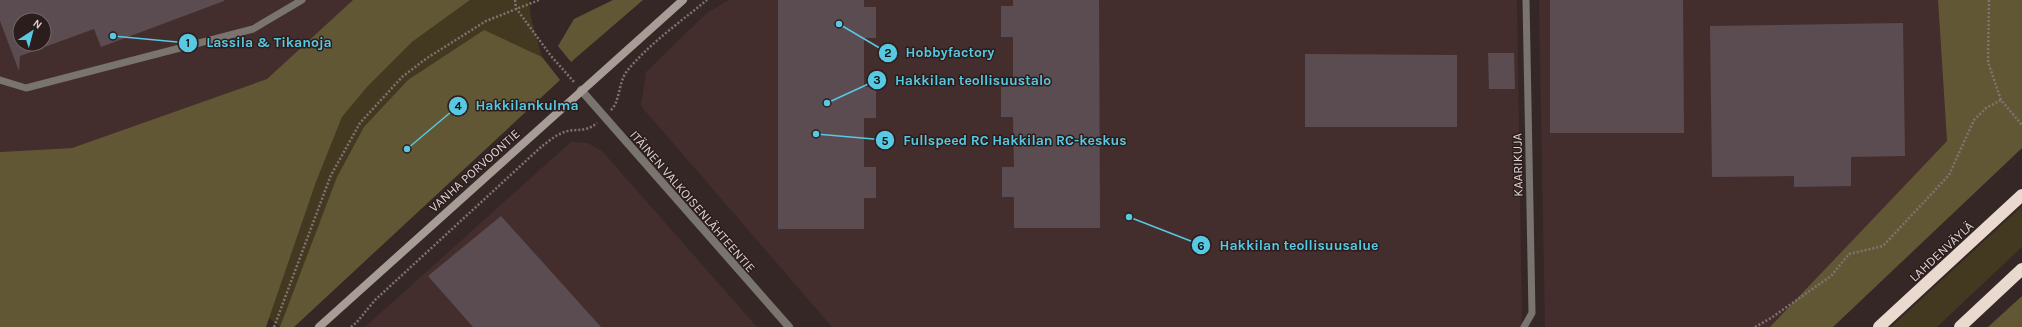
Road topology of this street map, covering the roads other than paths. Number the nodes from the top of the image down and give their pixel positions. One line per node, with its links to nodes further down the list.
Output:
1 (302, 0): 4 (lane)
2 (683, 0): 5 (main road, VANHA PORVOONTIE)
3 (1526, 0): 10 (lane, KAARIKUJA)
4 (0, 80)
5 (581, 90): 8 (main road, VANHA PORVOONTIE); 9 (street, ITÄINEN VALKOISENLÄHTEENTIE)
6 (2022, 195): 11 (highway, LAHDENVÄYLÄ)
7 (2022, 269): 12 (highway)
8 (318, 327)
9 (788, 327)
10 (1524, 327)
11 (1879, 327)
12 (1960, 327)

